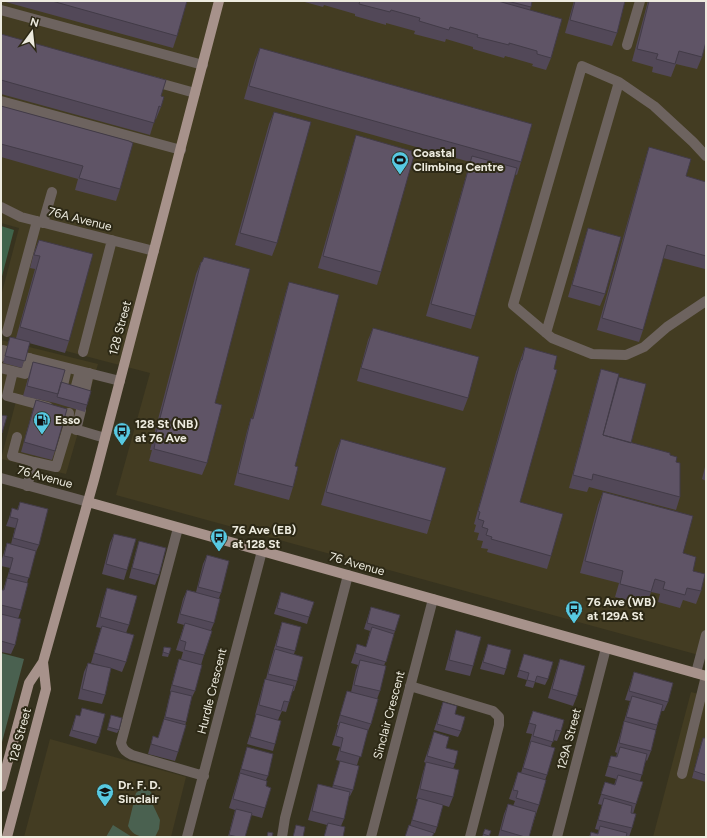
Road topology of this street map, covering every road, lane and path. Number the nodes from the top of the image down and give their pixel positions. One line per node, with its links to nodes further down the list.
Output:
1 (220, 1): 5 (main road, 128 Street)
2 (640, 1): 4 (street)
3 (1, 10): 5 (street)
4 (627, 45)
5 (202, 65): 8 (main road, 128 Street)
6 (144, 79): 8 (street)
7 (619, 82): 11 (street); 19 (street); 19 (street)
8 (195, 93): 10 (main road, 128 Street)
9 (1, 101): 10 (street)
10 (181, 150): 16 (main road, 128 Street)
11 (706, 156)
12 (52, 192): 14 (street)
13 (1, 207): 14 (street, 76A Avenue)
14 (40, 222): 15 (street, 76A Avenue); 18 (street)
15 (112, 240): 16 (street, 76A Avenue); 20 (street)
16 (154, 252): 25 (main road, 128 Street)
17 (706, 301): 19 (street)
18 (7, 332)
19 (546, 333)
20 (83, 352)
21 (1, 368): 23 (street)
22 (67, 368): 23 (street); 24 (street); 26 (street)
23 (13, 371): 29 (street)
24 (84, 372): 25 (street); 27 (street)
25 (120, 381): 31 (main road, 128 Street)
26 (62, 390)
27 (79, 394)
28 (80, 410): 29 (street)
29 (72, 429): 31 (street); 32 (street)
30 (17, 436): 32 (street)
31 (105, 438): 35 (main road, 128 Street)
32 (34, 462): 34 (street)
33 (1, 478): 34 (street, 76 Avenue)
34 (27, 486): 35 (street, 76 Avenue)
35 (88, 502): 36 (main road, 76 Avenue); 42 (main road, 128 Street)
36 (178, 528): 37 (main road, 76 Avenue); 46 (street)
37 (262, 551): 38 (main road, 76 Avenue); 46 (street, Hurdle Crescent)
38 (348, 575): 39 (main road, 76 Avenue); 50 (street)
39 (433, 599): 41 (main road, 76 Avenue); 44 (street, Sinclair Crescent)
40 (706, 635): 43 (street)
41 (606, 648): 43 (main road, 76 Avenue); 53 (street, 129A Street)
42 (43, 662): 47 (main road, 128 Street); 48 (main road, 128 Street)
43 (703, 675): 45 (street)
44 (410, 686): 51 (street, Sinclair Crescent); 52 (street)
45 (682, 774)
46 (204, 776): 49 (street, Hurdle Crescent)
47 (1, 787)
48 (6, 837)
49 (187, 837)
50 (282, 837)
51 (371, 837)
52 (470, 837)
53 (557, 837)

